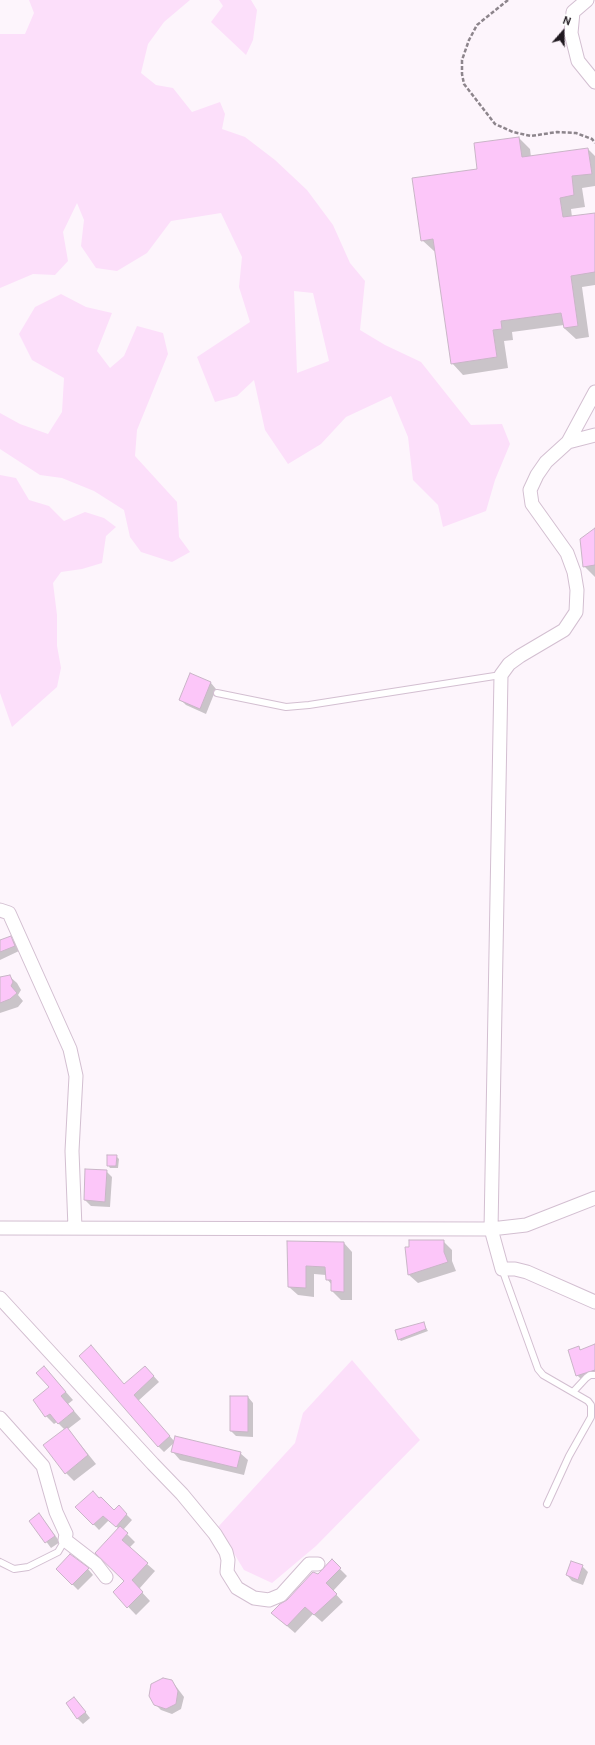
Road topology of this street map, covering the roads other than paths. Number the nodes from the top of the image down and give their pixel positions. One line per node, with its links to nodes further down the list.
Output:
1 (587, 0): 2 (street)
2 (595, 82)
3 (595, 392): 5 (street)
4 (595, 435): 5 (street)
5 (568, 442): 6 (street)
6 (502, 675): 7 (lane); 12 (street)
7 (217, 693)
8 (0, 910): 11 (street)
9 (595, 1198): 12 (street)
10 (0, 1228): 11 (street)
11 (75, 1228): 12 (street)
12 (491, 1229): 13 (street)
13 (502, 1270): 15 (street); 17 (lane)
14 (0, 1298): 22 (street)
15 (595, 1302)
16 (595, 1375): 17 (lane)
17 (573, 1392): 19 (lane)
18 (0, 1418): 20 (street)
19 (547, 1504)
20 (65, 1540): 21 (lane); 23 (street)
21 (0, 1562)
22 (318, 1564)
23 (106, 1576)

